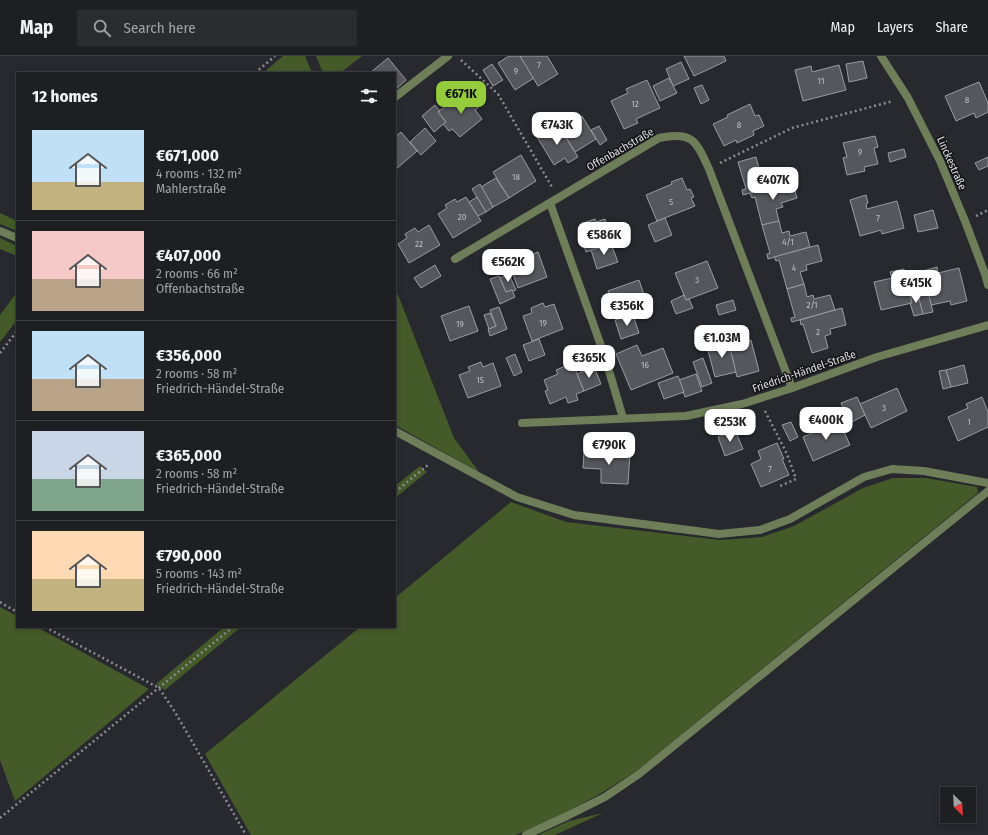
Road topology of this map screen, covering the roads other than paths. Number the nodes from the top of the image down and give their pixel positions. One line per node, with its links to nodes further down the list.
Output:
1 (881, 56): 8 (street, Linckestraße)
2 (444, 57): 3 (street)
3 (396, 96)
4 (550, 203): 7 (street, Offenbachstraße); 10 (street, Offenbachstraße); 11 (street)
5 (0, 231): 6 (street)
6 (16, 238)
7 (455, 259)
8 (988, 286)
9 (988, 325): 10 (street, Friedrich-Händel-Straße)
10 (792, 388): 11 (street, Friedrich-Händel-Straße)
11 (623, 418): 12 (street, Friedrich-Händel-Straße)
12 (522, 423)
13 (396, 432): 14 (street)
14 (988, 483)
15 (988, 491): 16 (street)
16 (526, 835)

